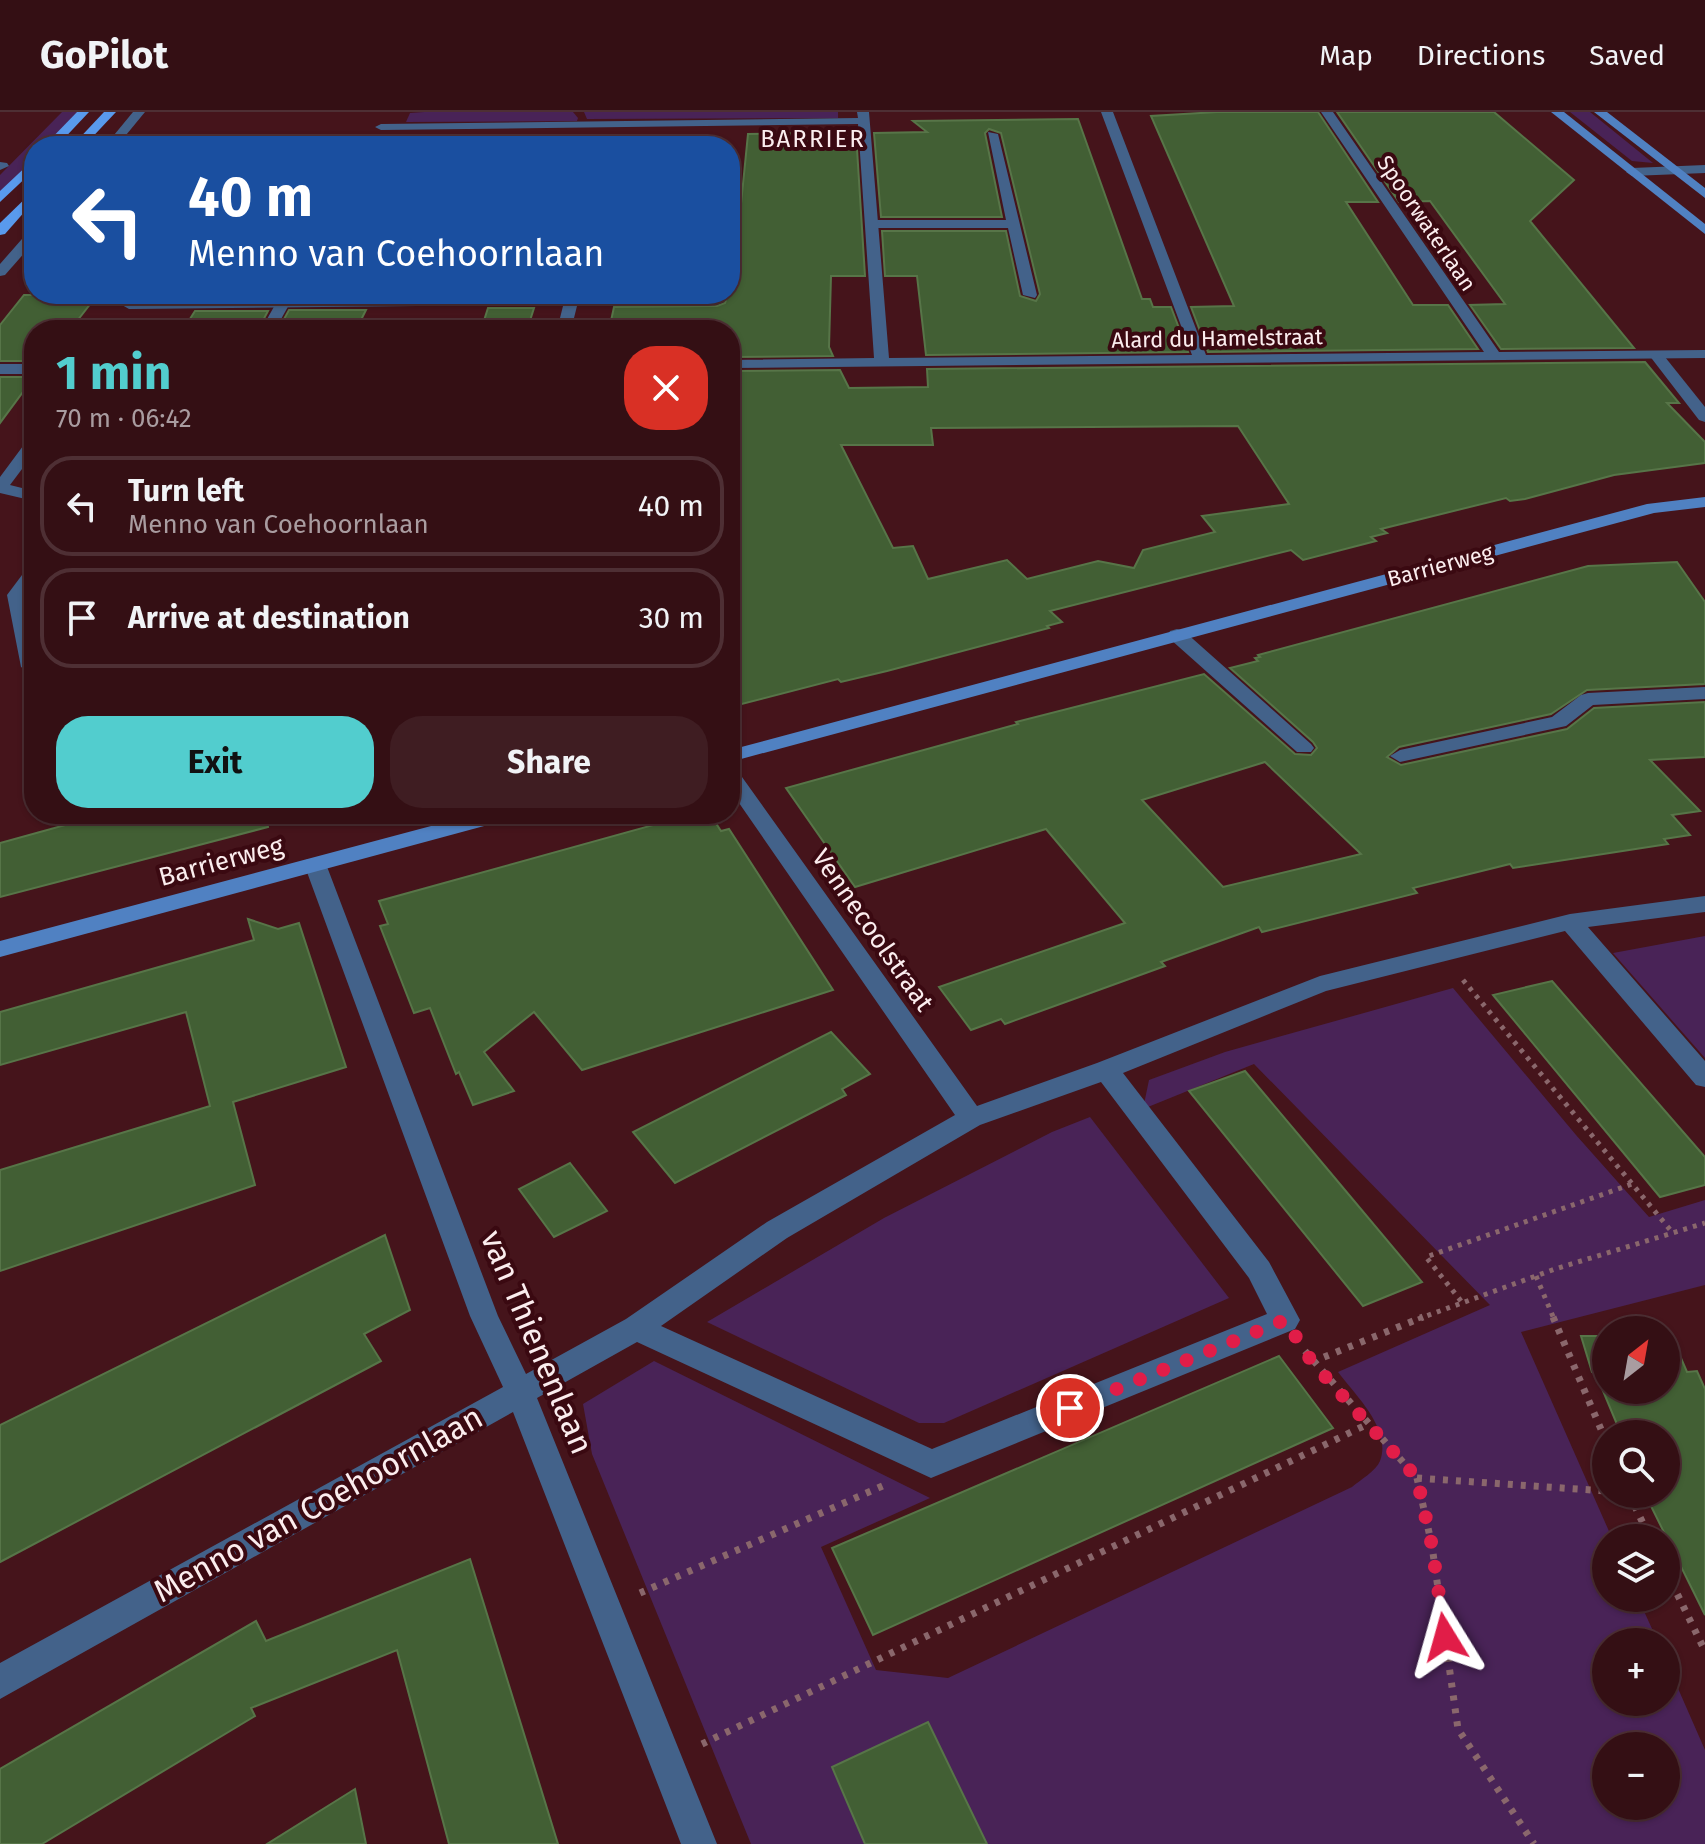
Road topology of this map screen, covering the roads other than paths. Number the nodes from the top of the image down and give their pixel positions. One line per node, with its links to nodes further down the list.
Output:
1 (83, 112): 11 (main road)
2 (110, 112): 12 (main road)
3 (139, 112): 13 (street)
4 (389, 112): 9 (street)
5 (1107, 112): 33 (street)
6 (1327, 112): 32 (street, Spoorwaterlaan)
7 (1557, 112): 16 (street)
8 (1600, 112): 15 (street)
9 (863, 117): 21 (street)
10 (992, 134): 22 (street)
11 (60, 136)
12 (87, 136)
13 (119, 136)
14 (1705, 169): 15 (street)
15 (1674, 170): 16 (street); 18 (street)
16 (1632, 172): 23 (street)
17 (24, 173): 19 (main road)
18 (1705, 194)
19 (0, 198)
20 (24, 205): 24 (main road)
21 (871, 224): 22 (street); 34 (street)
22 (1013, 224): 27 (street)
23 (1705, 230)
24 (0, 231)
25 (24, 245): 26 (street)
26 (0, 272)
27 (1030, 295)
28 (155, 304): 29 (street)
29 (129, 305)
30 (1705, 354): 31 (street, Alard du Hamelstraat)
31 (1656, 355): 32 (street, Alard du Hamelstraat); 38 (street)
32 (1495, 357): 33 (street, Alard du Hamelstraat)
33 (1201, 360): 34 (street, Alard du Hamelstraat)
34 (882, 363): 35 (street, Alard du Hamelstraat)
35 (740, 364)
36 (0, 369): 37 (street)
37 (24, 369)
38 (1705, 417)
39 (24, 456): 40 (street)
40 (24, 494)
41 (1705, 502): 44 (street, Barrierweg)
42 (24, 581): 43 (street)
43 (8, 596): 45 (street)
44 (1177, 635): 47 (street); 48 (street, Barrierweg)
45 (24, 640)
46 (1705, 693): 49 (street)
47 (1304, 748)
48 (740, 753)
49 (1400, 756)
50 (740, 789): 58 (street, Vennecoolstraat)
51 (465, 824): 52 (street, Barrierweg)
52 (315, 864): 55 (street, Barrierweg); 60 (street, van Thienenlaan)
53 (1705, 904): 54 (street, Menno van Coehoornlaan)
54 (1570, 922): 56 (street, Menno van Coehoornlaan); 57 (street)
55 (0, 949)
56 (1106, 1070): 58 (street, Menno van Coehoornlaan); 59 (street)
57 (1705, 1078)
58 (971, 1118): 59 (street, Menno van Coehoornlaan)
59 (636, 1328): 60 (street, Menno van Coehoornlaan)
60 (519, 1390): 61 (street, Menno van Coehoornlaan); 62 (street, van Thienenlaan)
61 (0, 1682)
62 (699, 1844)

